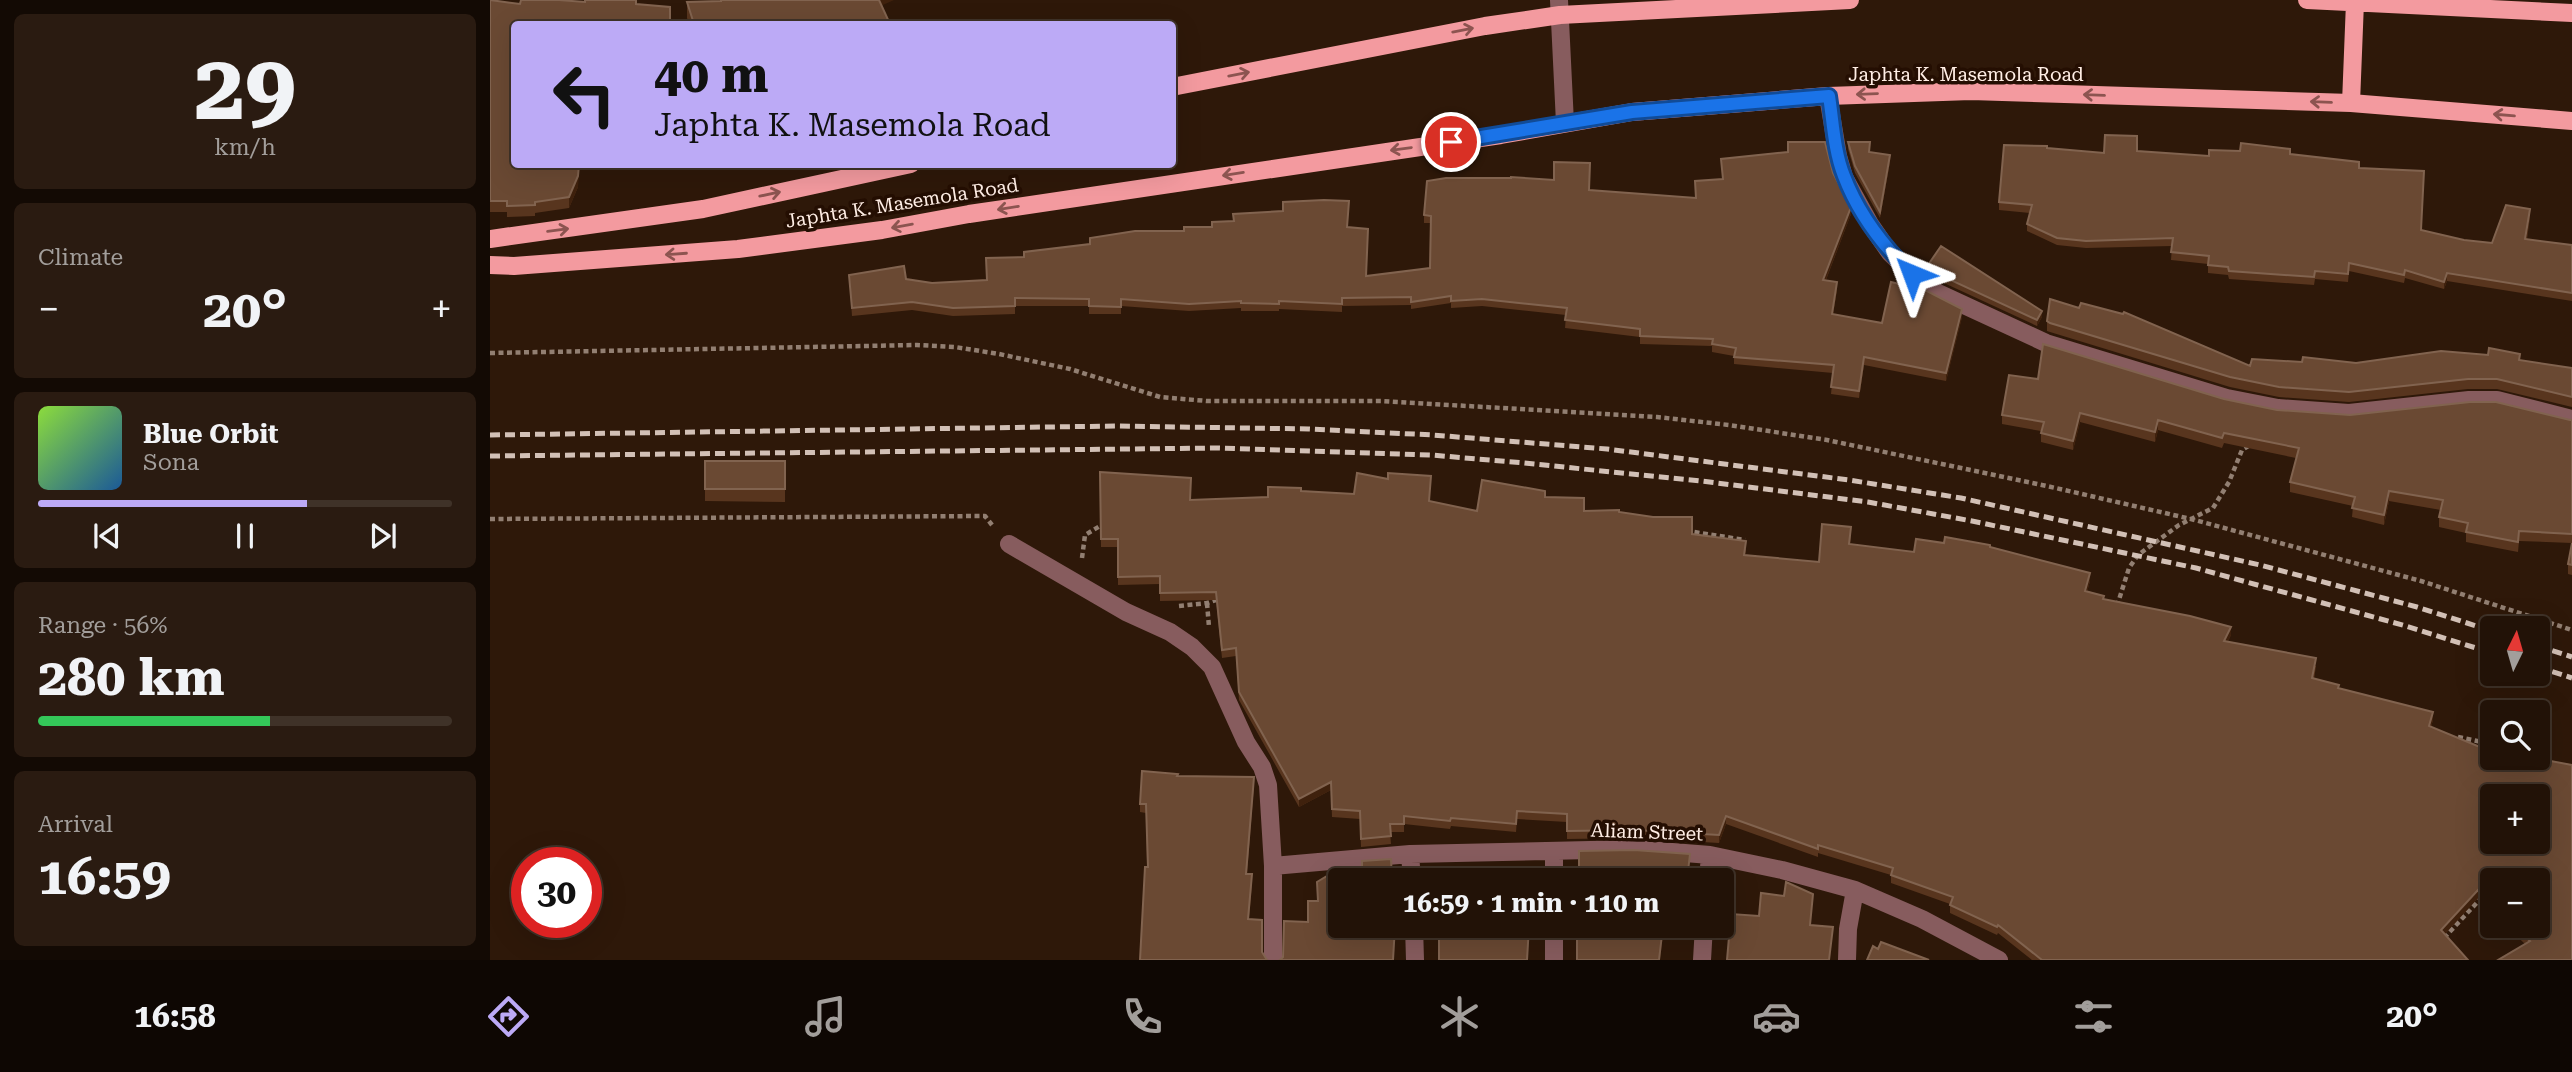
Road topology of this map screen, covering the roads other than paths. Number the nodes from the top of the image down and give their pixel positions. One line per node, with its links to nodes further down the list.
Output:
1 (1850, 0): 4 (main road)
2 (2307, 0): 3 (main road)
3 (2355, 2): 5 (main road); 8 (main road)
4 (1560, 7): 6 (main road, one-way to 4); 10 (street)
5 (2571, 9)
6 (1176, 86)
7 (1829, 96): 8 (main road, Japhta K. Masemola Road, one-way to 7); 10 (main road, Japhta K. Masemola Road); 14 (street)
8 (2351, 103): 9 (main road, Japhta K. Masemola Road, one-way to 8)
9 (2572, 121)
10 (1565, 123): 13 (main road, Japhta K. Masemola Road, one-way to 13)
11 (893, 168): 12 (main road, Japhta K. Masemola Road, one-way to 11)
12 (490, 239)
13 (490, 265)
14 (2572, 419)
15 (1009, 544): 19 (street)
16 (1554, 852): 17 (street, Aliam Street); 18 (street, Aliam Street); 21 (street)
17 (1410, 854): 19 (street, Aliam Street); 20 (street)
18 (1710, 855): 22 (street); 23 (street, Aliam Street)
19 (1273, 866): 27 (street)
20 (1411, 868)
21 (1553, 868)
22 (1709, 868)
23 (1855, 890): 31 (street); 32 (street, Aliam Street)
24 (1414, 938): 28 (street)
25 (1553, 938): 29 (street)
26 (1703, 938): 30 (street)
27 (1273, 960)
28 (1415, 960)
29 (1553, 960)
30 (1702, 960)
31 (1847, 960)
32 (1999, 960)

